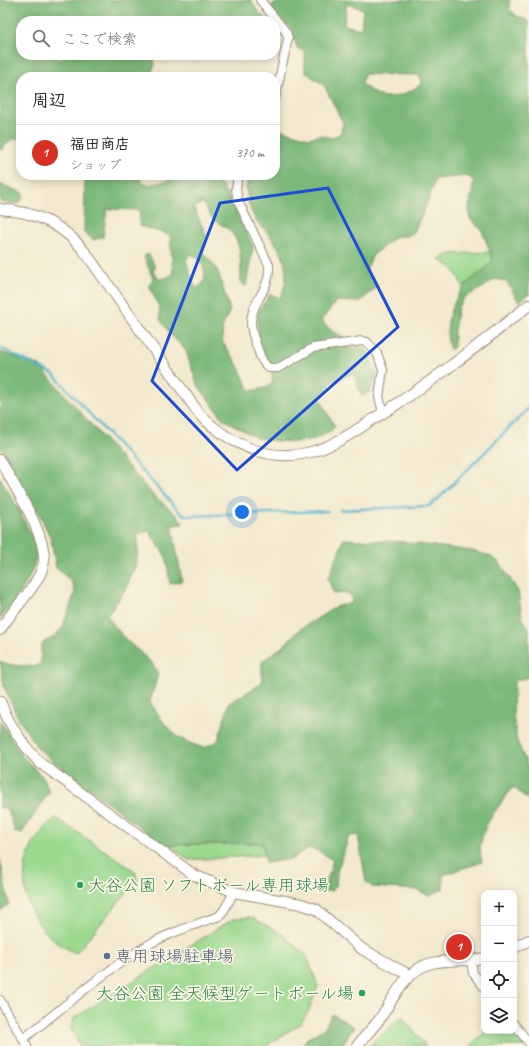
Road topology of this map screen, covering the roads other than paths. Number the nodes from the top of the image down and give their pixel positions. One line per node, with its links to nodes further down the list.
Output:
1 (260, 0): 2 (street)
2 (273, 16)
3 (280, 25): 4 (street)
4 (280, 76)
5 (237, 180): 8 (street)
6 (0, 209): 8 (street)
7 (529, 306): 8 (street)
8 (383, 413)
9 (0, 460): 10 (street)
10 (0, 630)
11 (0, 701): 12 (street)
12 (234, 892): 17 (street); 21 (street)
13 (529, 940): 14 (street)
14 (517, 946)
15 (481, 959): 16 (street)
16 (471, 961): 17 (street); 18 (street)
17 (409, 975): 23 (street)
18 (481, 983)
19 (0, 1000): 21 (street)
20 (517, 1028): 22 (street)
21 (25, 1042)
22 (529, 1043)
23 (357, 1046)

